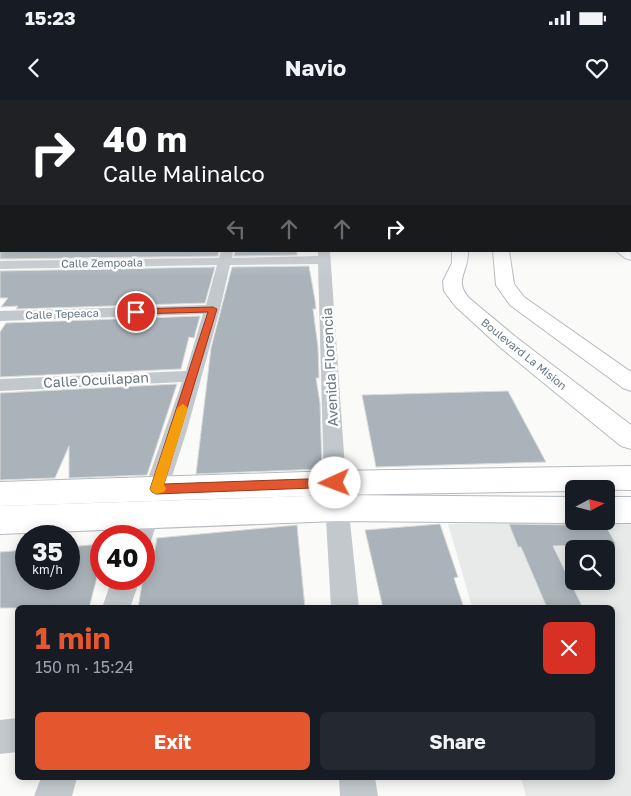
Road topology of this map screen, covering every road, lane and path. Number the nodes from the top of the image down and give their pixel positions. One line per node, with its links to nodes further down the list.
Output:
1 (460, 252): 11 (street, Boulevard La Mision)
2 (501, 252): 9 (street)
3 (324, 255): 4 (street, Calle Zempoala); 14 (street, Avenida Florencia)
4 (226, 256): 5 (street, Calle Zempoala); 6 (street)
5 (0, 265)
6 (213, 309): 7 (street, Calle Tepeaca); 8 (street)
7 (0, 316)
8 (193, 376): 10 (street, Calle Ocuilapan); 18 (street)
9 (631, 383)
10 (0, 385)
11 (631, 439)
12 (631, 478): 14 (street)
13 (0, 494): 18 (street)
14 (336, 495): 15 (street); 18 (street); 22 (street, Avenida Florencia)
15 (565, 509)
16 (615, 510): 17 (street)
17 (631, 510)
18 (148, 513): 19 (street)
19 (0, 520)
20 (122, 590): 21 (street)
21 (117, 605)
22 (345, 605)
23 (15, 735): 24 (street)
24 (0, 737)
25 (58, 780): 27 (street)
26 (357, 780): 28 (street)
27 (53, 796)
28 (359, 796)

